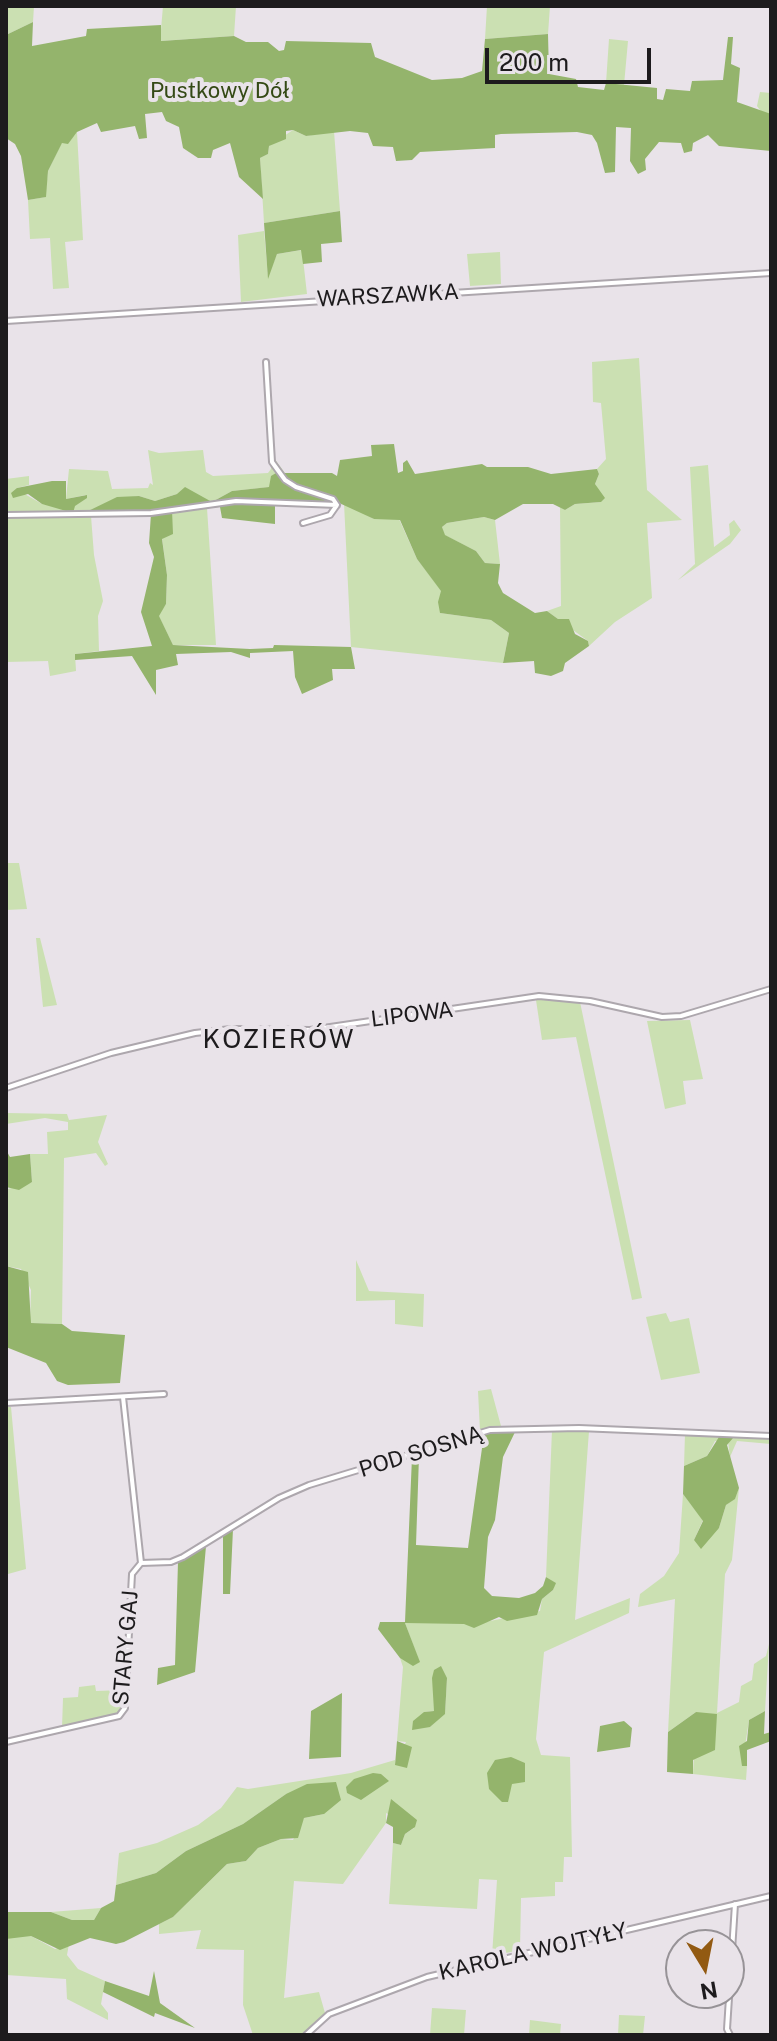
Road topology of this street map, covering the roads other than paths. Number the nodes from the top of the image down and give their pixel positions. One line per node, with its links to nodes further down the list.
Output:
1 (771, 273): 2 (street, WARSZAWKA)
2 (6, 321)
3 (266, 362): 4 (street)
4 (337, 505): 5 (street); 6 (street)
5 (6, 515)
6 (303, 523)
7 (771, 989): 8 (street, LIPOWA)
8 (6, 1088)
9 (164, 1394): 10 (street)
10 (123, 1397): 11 (street); 13 (street)
11 (6, 1403)
12 (771, 1436): 13 (street, POD SOSNĄ)
13 (141, 1563): 14 (street, STARY GAJ)
14 (6, 1742)
15 (771, 1896): 16 (street, KAROLA WOJTYŁY)
16 (735, 1904): 17 (street, KAROLA WOJTYŁY); 18 (street)
17 (306, 2035)
18 (730, 2035)

